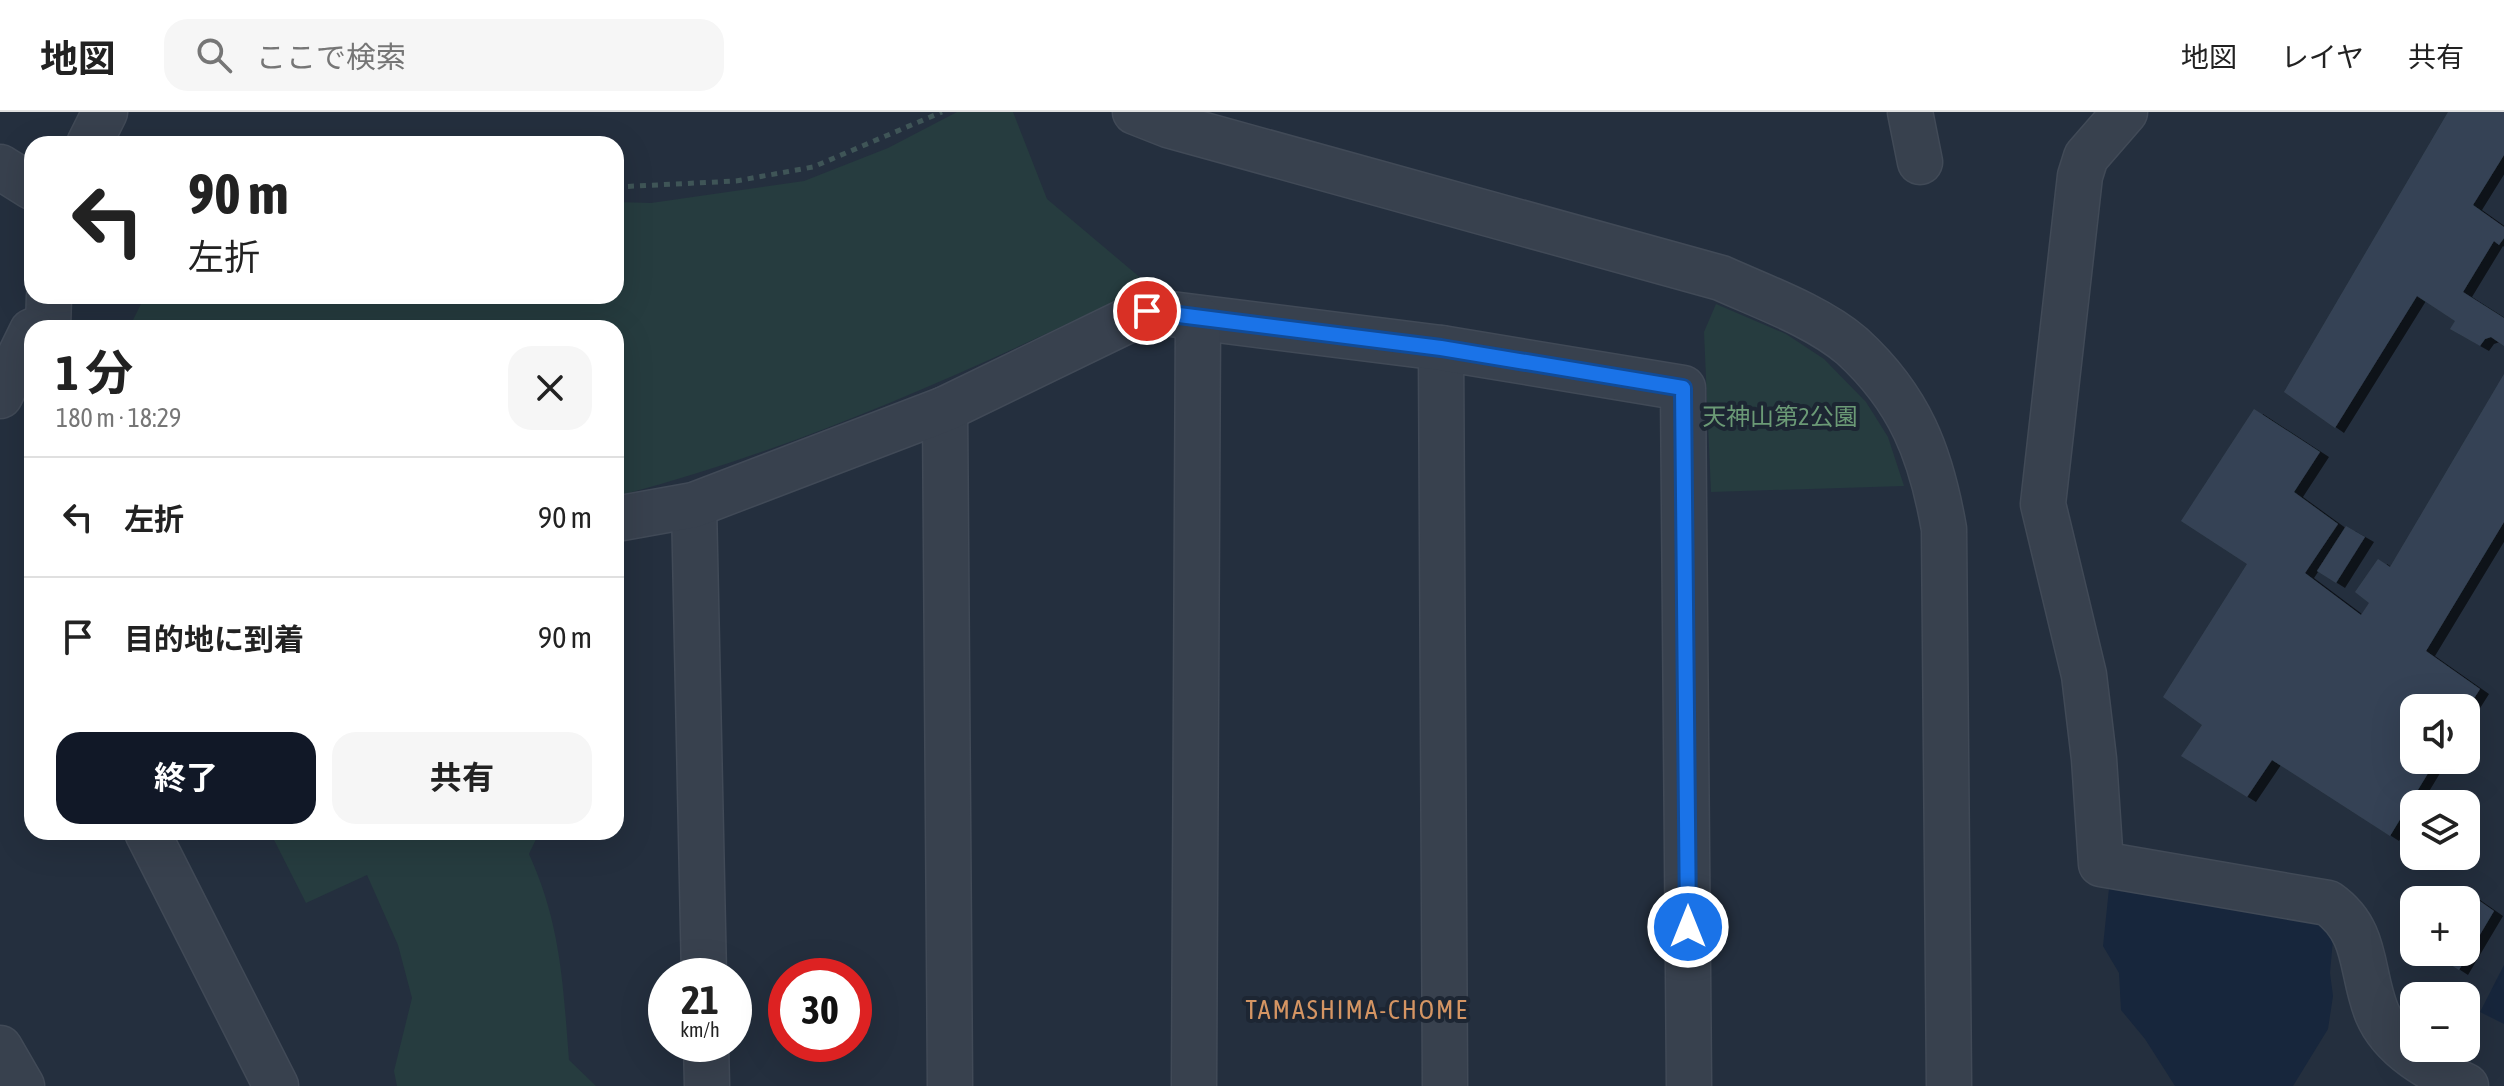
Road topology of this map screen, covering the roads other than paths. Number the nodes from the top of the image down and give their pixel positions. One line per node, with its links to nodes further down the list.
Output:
1 (105, 112): 5 (street)
2 (1135, 112): 27 (street)
3 (1910, 112): 6 (street)
4 (2125, 112): 28 (street)
5 (93, 136)
6 (1920, 162)
7 (0, 167): 8 (street)
8 (24, 182)
9 (1198, 318): 11 (street); 13 (street); 24 (street)
10 (24, 347): 12 (street)
11 (1441, 348): 25 (street); 26 (street)
12 (0, 396)
13 (945, 409): 14 (street); 23 (street)
14 (694, 505): 15 (street); 17 (street)
15 (624, 518)
16 (151, 840): 21 (street)
17 (704, 958)
18 (0, 1048): 20 (street)
19 (706, 1062): 22 (street)
20 (22, 1086)
21 (276, 1086)
22 (707, 1086)
23 (950, 1086)
24 (1194, 1086)
25 (1445, 1086)
26 (1689, 1086)
27 (1949, 1086)
28 (2466, 1086)

